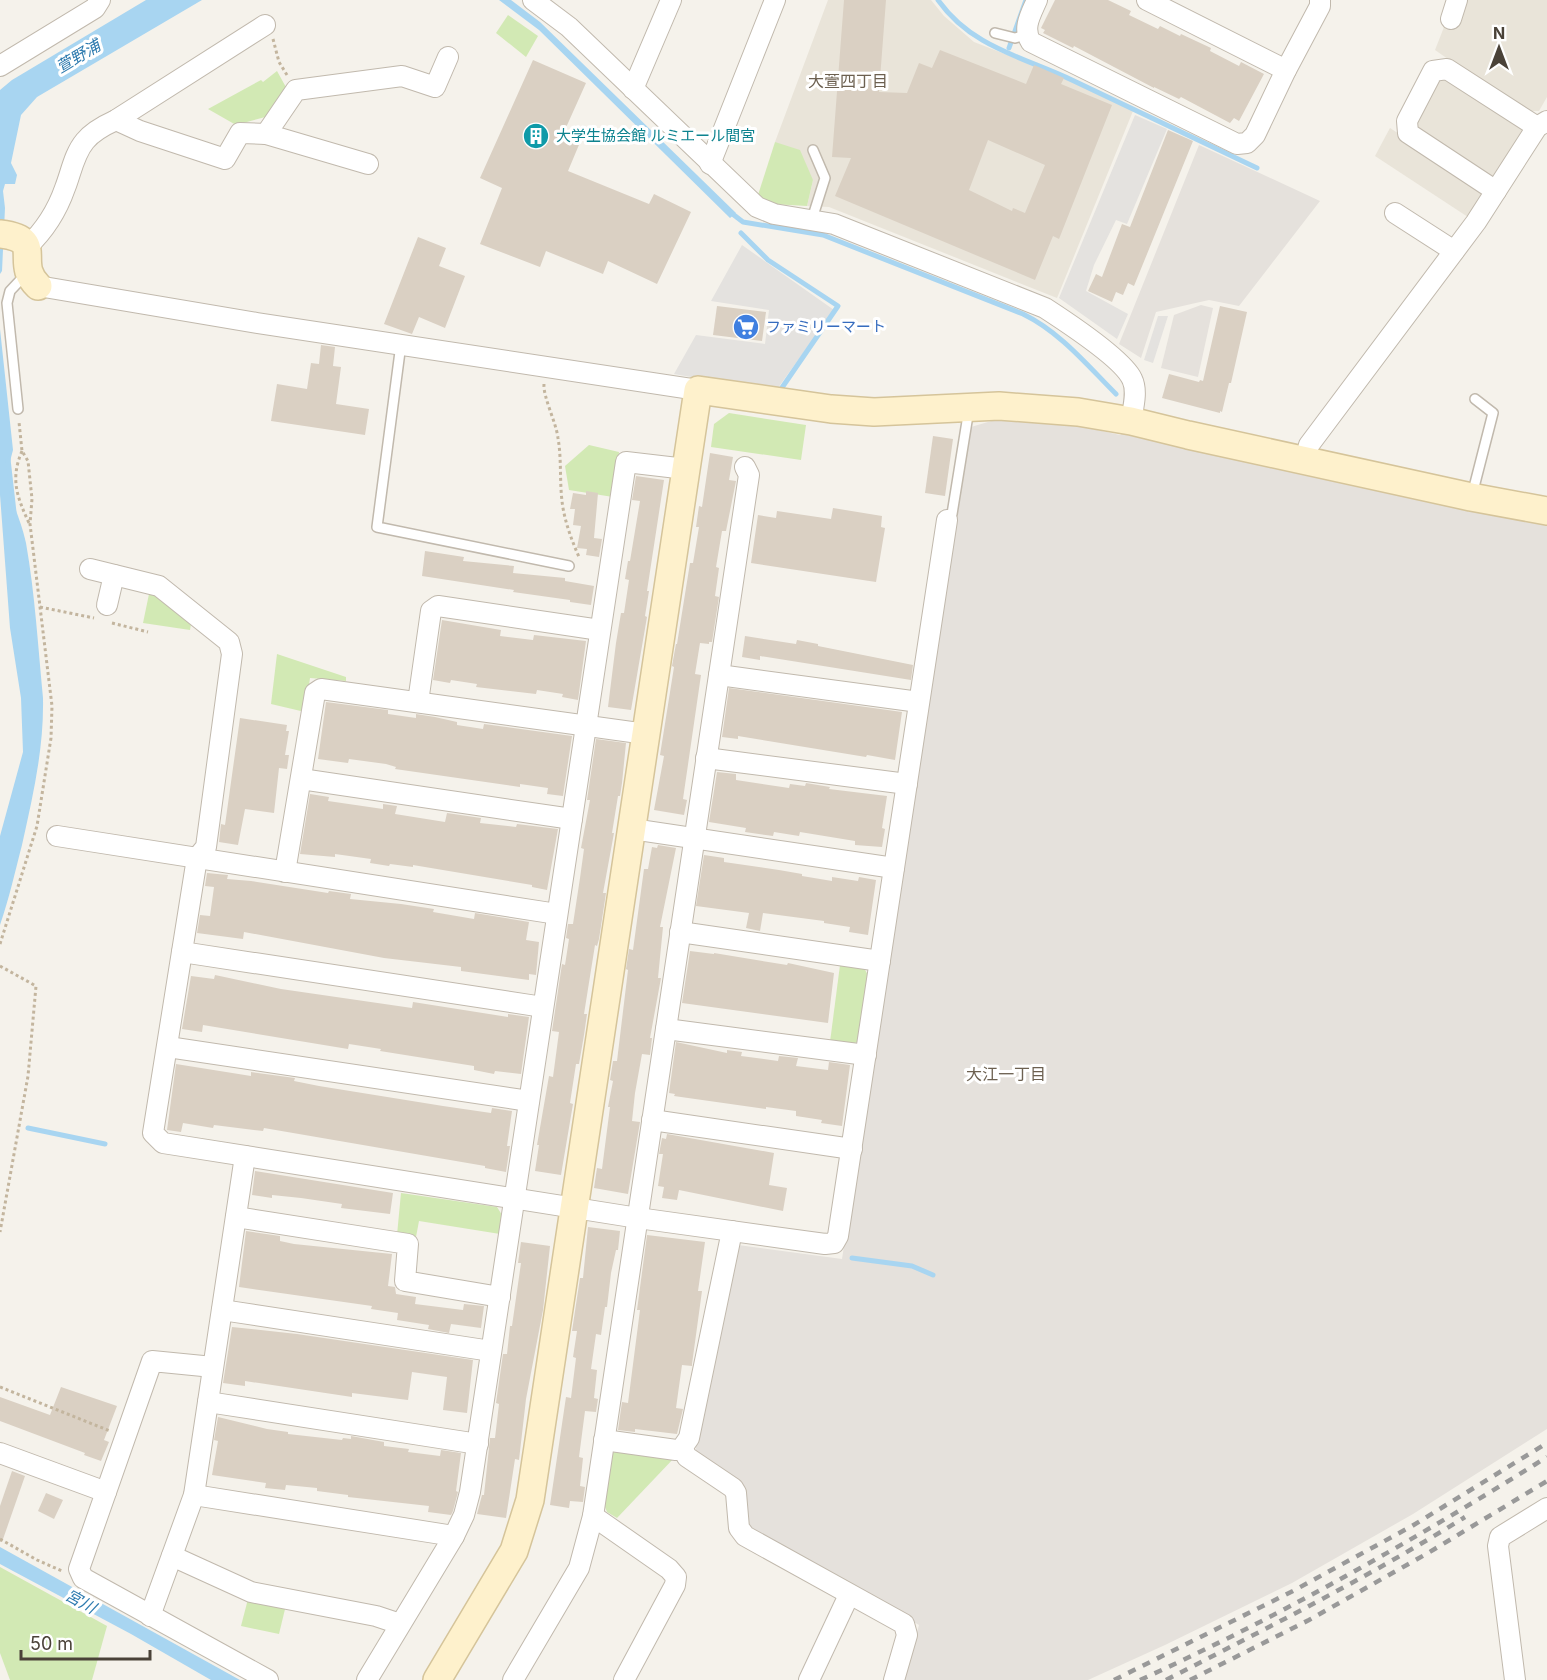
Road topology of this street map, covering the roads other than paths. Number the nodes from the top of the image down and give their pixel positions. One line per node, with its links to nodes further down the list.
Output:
1 (101, 0): 15 (street)
2 (533, 0): 9 (street)
3 (670, 0): 17 (street)
4 (775, 0): 23 (street)
5 (1037, 0): 13 (street)
6 (1147, 0): 16 (street)
7 (1320, 0): 16 (street)
8 (1457, 0): 10 (street)
9 (559, 8): 17 (street)
10 (1451, 19)
11 (265, 25): 18 (street)
12 (995, 33): 13 (lane)
13 (1017, 36): 16 (street)
14 (448, 57): 20 (street)
15 (0, 66)
16 (1286, 70)
17 (633, 89): 23 (street)
18 (116, 120): 20 (street); 28 (street)
19 (1542, 124): 24 (street); 24 (street)
20 (266, 134): 22 (street)
21 (813, 150): 26 (lane)
22 (368, 164)
23 (710, 164): 26 (street)
24 (1496, 191): 27 (street)
25 (1395, 213): 27 (street)
26 (812, 219): 34 (street)
27 (1454, 251): 35 (street)
28 (20, 255): 29 (street); 33 (lane)
29 (400, 345): 30 (street); 41 (lane)
30 (698, 390): 32 (street); 37 (street)
31 (1475, 399): 38 (lane)
32 (969, 407): 34 (street); 40 (lane)
33 (18, 409)
34 (1131, 421): 35 (street)
35 (1305, 461): 38 (street)
36 (745, 467): 46 (street)
37 (686, 469): 45 (street); 50 (street)
38 (1471, 497): 39 (street)
39 (1547, 511)
40 (947, 520): 48 (street)
41 (569, 566)
42 (90, 569): 43 (street)
43 (114, 575): 44 (street); 58 (street)
44 (107, 605)
45 (600, 630): 47 (street); 49 (street)
46 (719, 675): 48 (street); 51 (street)
47 (418, 702): 49 (street); 52 (street)
48 (919, 702): 53 (street)
49 (586, 725): 50 (street); 54 (street)
50 (646, 734): 55 (street)
51 (706, 758): 53 (street); 57 (street)
52 (301, 779): 54 (street); 60 (street)
53 (907, 784): 59 (street)
54 (572, 819): 61 (street)
55 (632, 829): 57 (street); 74 (street)
56 (57, 836): 58 (street)
57 (694, 839): 59 (street); 62 (street)
58 (197, 858): 60 (street); 63 (street)
59 (894, 868): 64 (street)
60 (285, 872): 61 (street)
61 (557, 914): 65 (street)
62 (681, 932): 64 (street); 66 (street)
63 (182, 952): 65 (street); 67 (street)
64 (880, 961): 68 (street)
65 (543, 1007): 69 (street)
66 (666, 1029): 68 (street); 70 (street)
67 (168, 1047): 69 (street); 72 (street)
68 (866, 1055): 71 (street)
69 (529, 1101): 73 (street)
70 (652, 1119): 71 (street); 76 (street)
71 (852, 1149): 77 (street)
72 (245, 1156): 73 (street); 75 (street)
73 (515, 1198): 74 (street); 78 (street)
74 (575, 1207): 76 (street); 98 (street)
75 (236, 1216): 78 (street); 79 (street)
76 (638, 1218): 77 (street); 83 (street)
77 (732, 1231): 85 (street)
78 (500, 1297): 80 (street)
79 (222, 1310): 80 (street); 81 (street)
80 (492, 1351): 84 (street)
81 (213, 1367): 82 (street); 87 (street)
82 (208, 1402): 84 (street); 88 (street)
83 (604, 1440): 85 (street); 90 (street)
84 (478, 1444): 91 (street)
85 (682, 1449): 93 (street)
86 (0, 1453): 87 (street)
87 (106, 1492): 94 (street)
88 (194, 1495): 91 (street); 92 (street)
89 (1547, 1508): 103 (street)
90 (593, 1516): 99 (street); 100 (street)
91 (454, 1536): 95 (street)
92 (172, 1556): 94 (street); 95 (street)
93 (849, 1595): 101 (street); 102 (street)
94 (150, 1616): 96 (street)
95 (400, 1624): 97 (street)
96 (268, 1680)
97 (367, 1680)
98 (437, 1680)
99 (513, 1680)
100 (624, 1680)
101 (809, 1680)
102 (894, 1680)
103 (1515, 1680)

